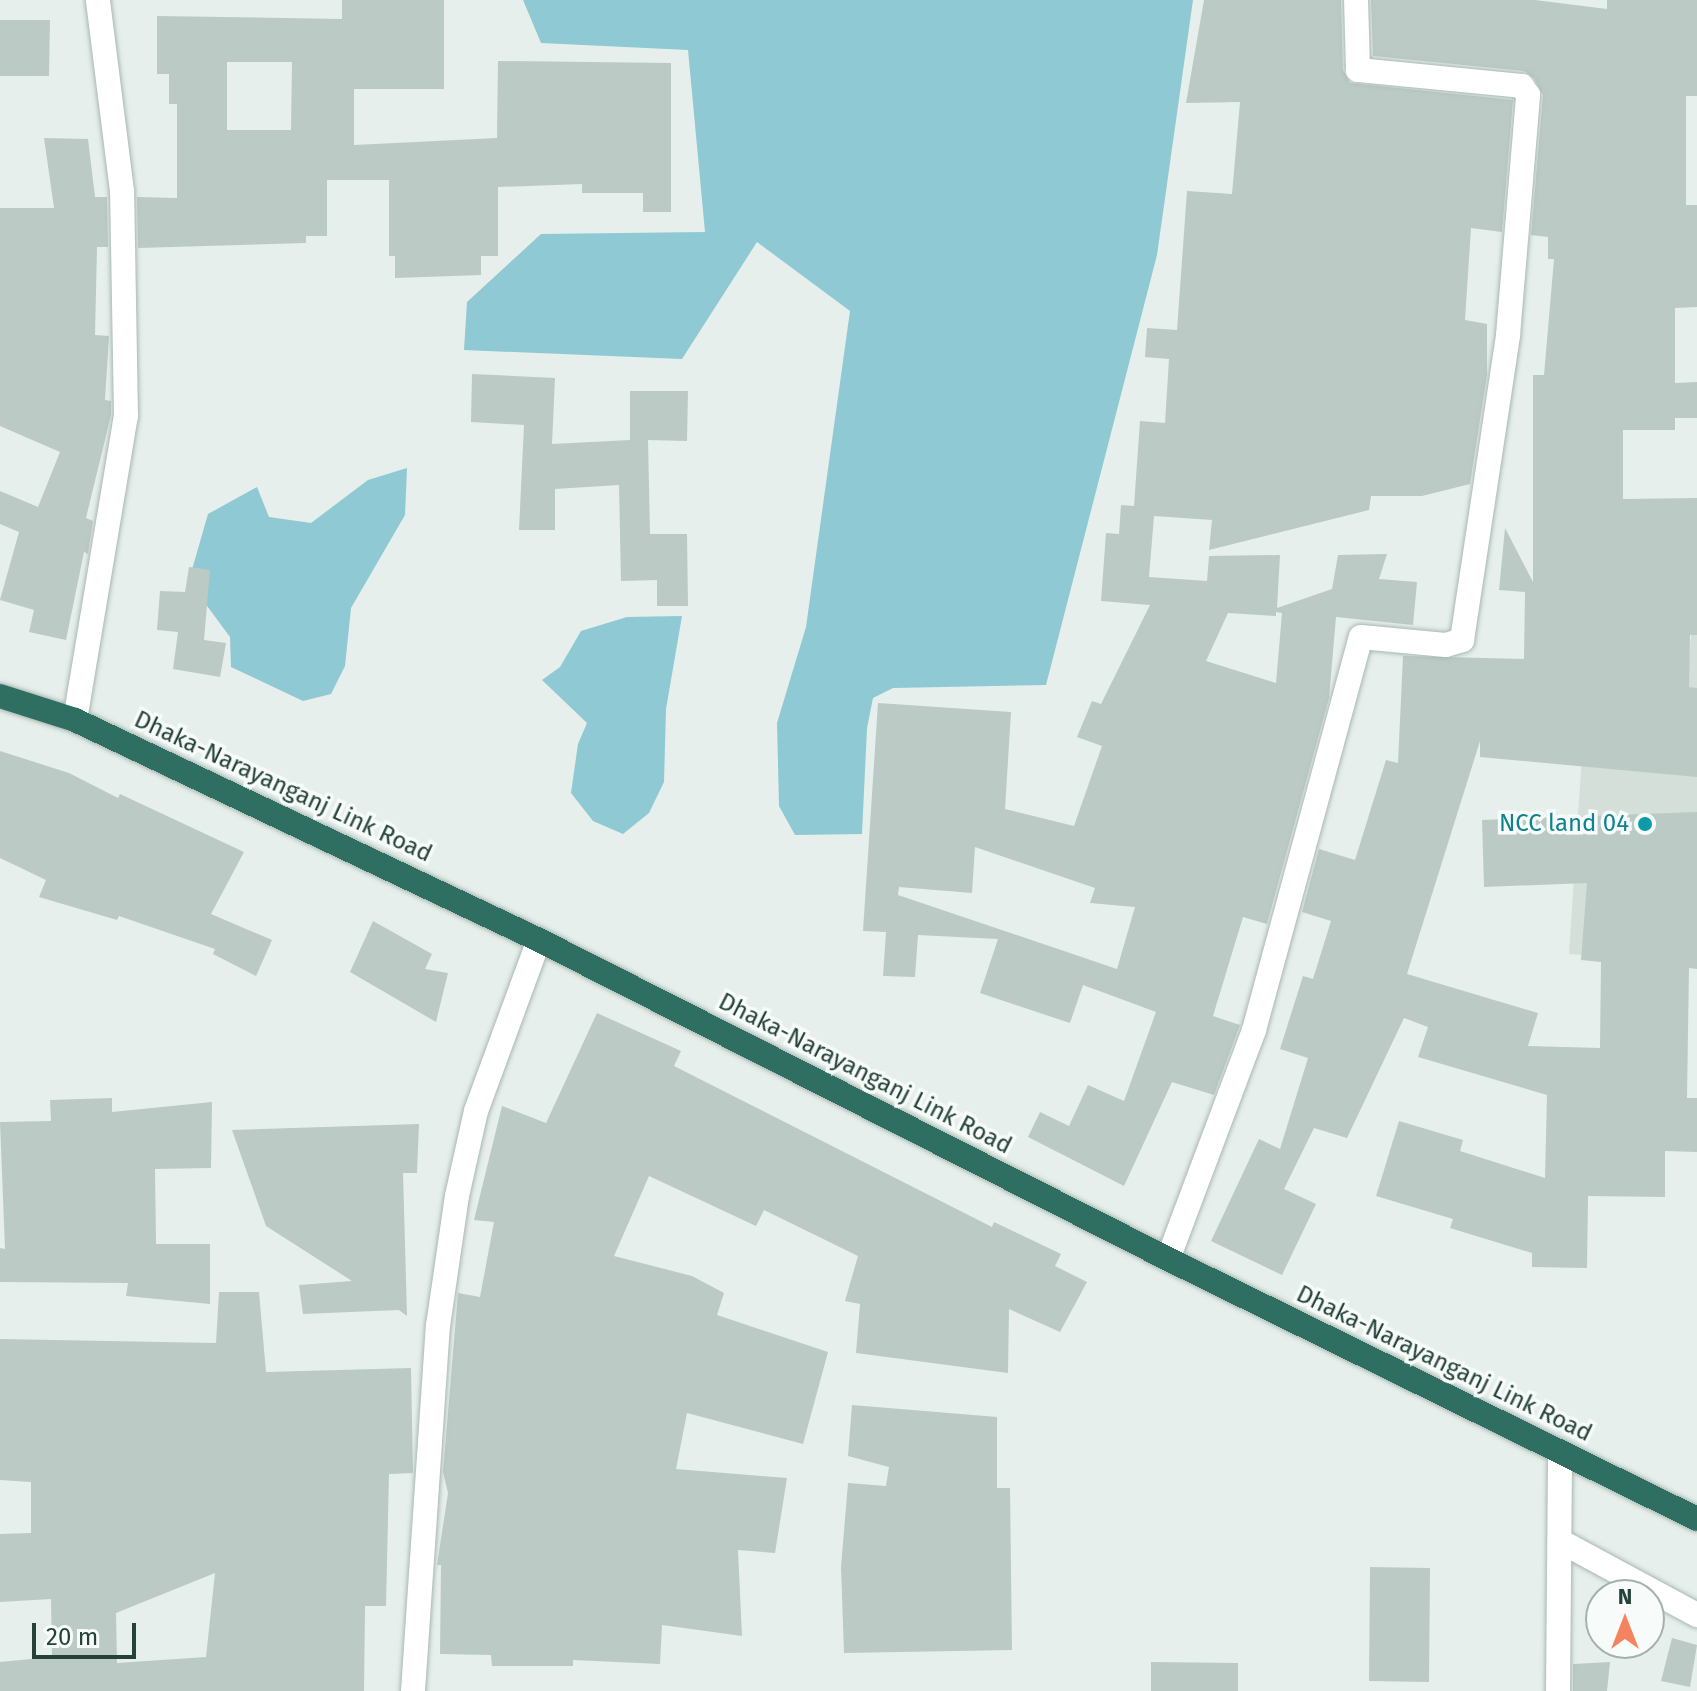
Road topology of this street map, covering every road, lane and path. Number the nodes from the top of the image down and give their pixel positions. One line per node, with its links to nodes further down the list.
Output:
1 (98, 0): 4 (street)
2 (1356, 0): 6 (street)
3 (0, 696): 4 (highway, Dhaka-Narayanganj Link Road)
4 (75, 720): 5 (highway, Dhaka-Narayanganj Link Road)
5 (539, 940): 6 (highway, Dhaka-Narayanganj Link Road); 11 (street)
6 (1168, 1259): 7 (highway, Dhaka-Narayanganj Link Road)
7 (1560, 1453): 8 (highway, Dhaka-Narayanganj Link Road); 9 (street)
8 (1697, 1519)
9 (1560, 1541): 10 (street); 12 (street)
10 (1697, 1615)
11 (413, 1691)
12 (1558, 1691)

